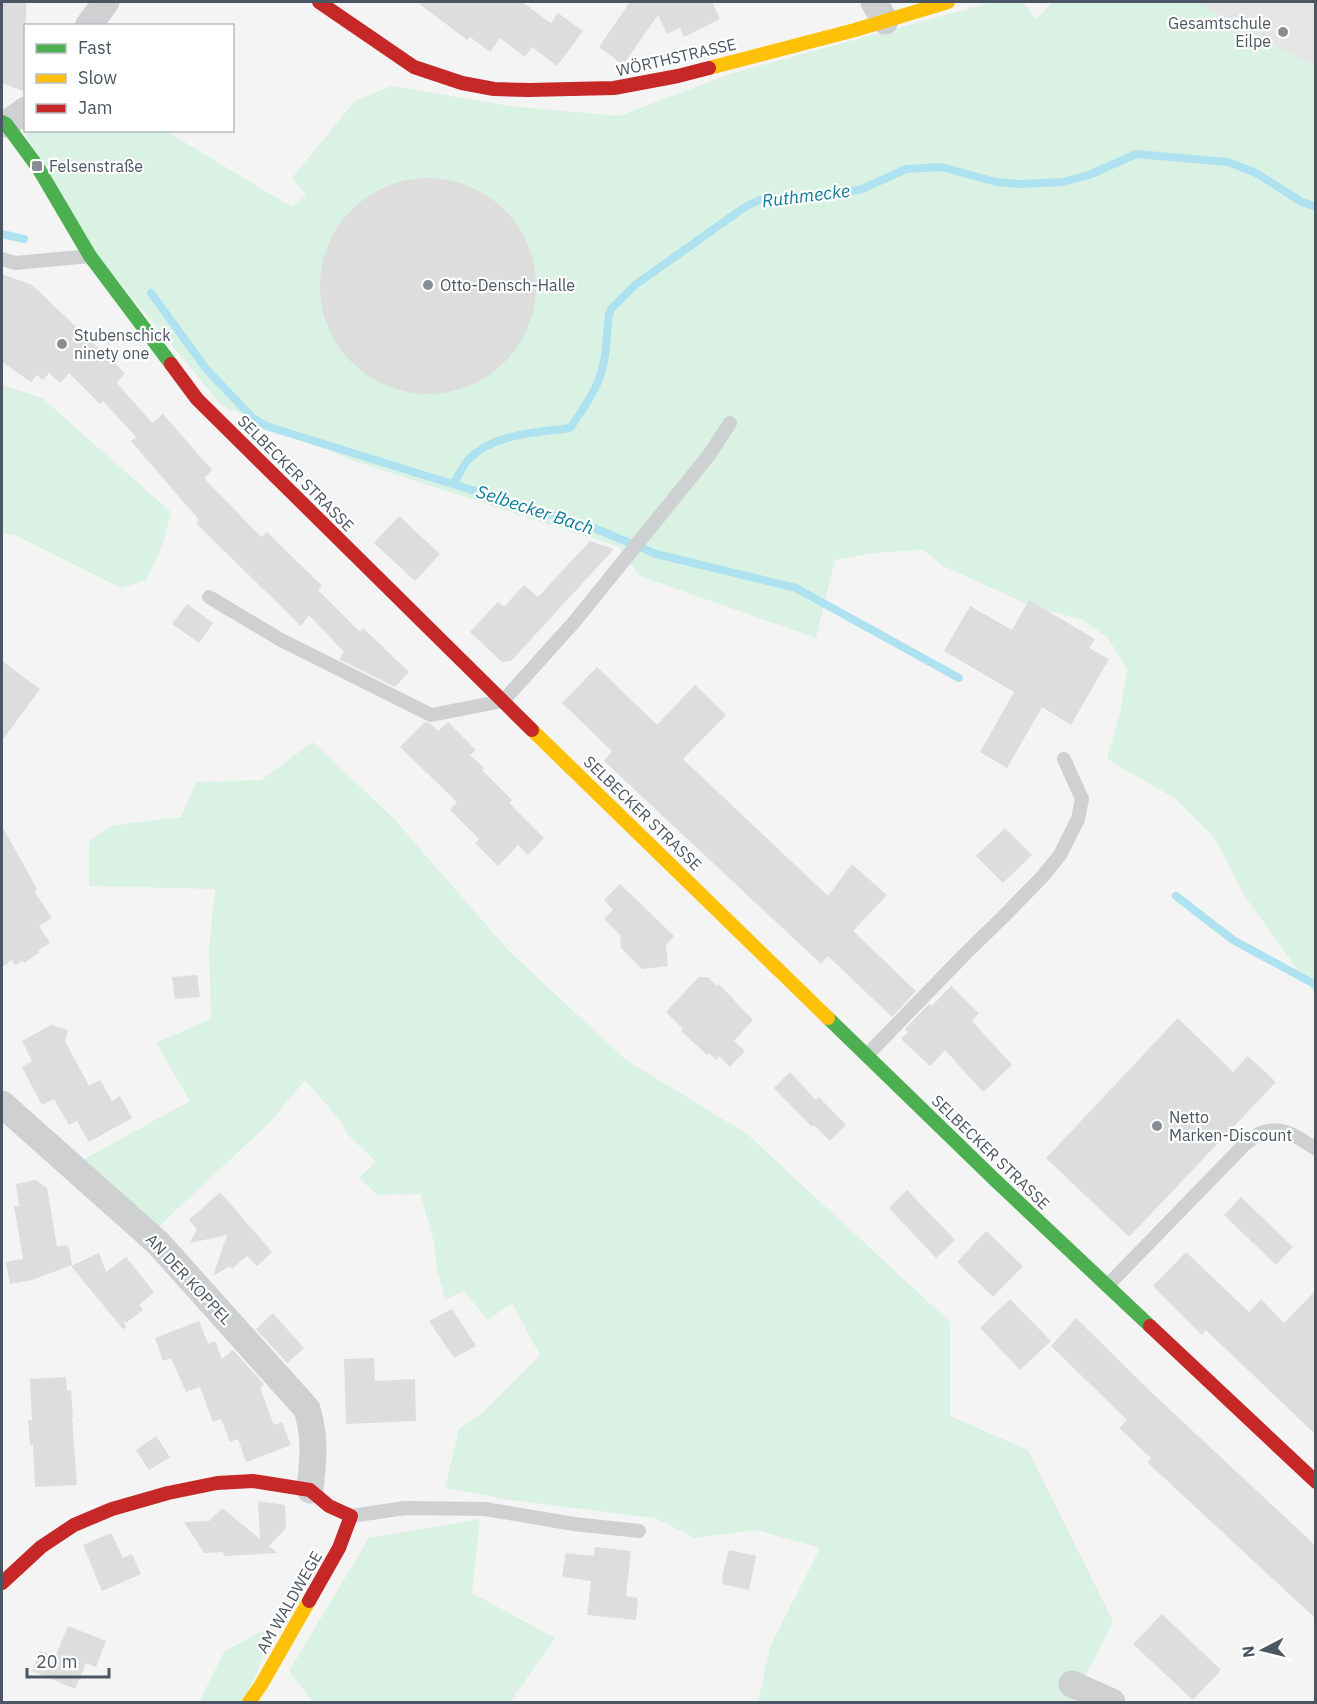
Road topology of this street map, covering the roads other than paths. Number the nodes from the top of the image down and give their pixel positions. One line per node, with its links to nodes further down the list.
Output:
1 (106, 2): 5 (street)
2 (319, 2): 4 (main road, WÖRTHSTRASSE)
3 (948, 2): 4 (main road, WÖRTHSTRASSE)
4 (879, 11)
5 (90, 24)
6 (11, 119): 7 (main road, SELBECKER STRASSE)
7 (90, 256): 8 (lane); 11 (main road, SELBECKER STRASSE)
8 (2, 259)
9 (730, 423): 11 (lane)
10 (209, 597): 11 (lane)
11 (503, 700): 13 (main road, SELBECKER STRASSE)
12 (1064, 759): 13 (lane)
13 (867, 1055): 16 (main road, SELBECKER STRASSE)
14 (2, 1104): 18 (street, AN DER KOPPEL)
15 (1316, 1149): 16 (lane)
16 (1107, 1286): 17 (main road, SELBECKER STRASSE)
17 (1316, 1482)
18 (310, 1490): 19 (main road); 21 (main road)
19 (351, 1516): 20 (lane); 23 (main road, AM WALDWEGE)
20 (639, 1531)
21 (2, 1583)
22 (1072, 1684): 24 (street)
23 (249, 1702)
24 (1112, 1702)

